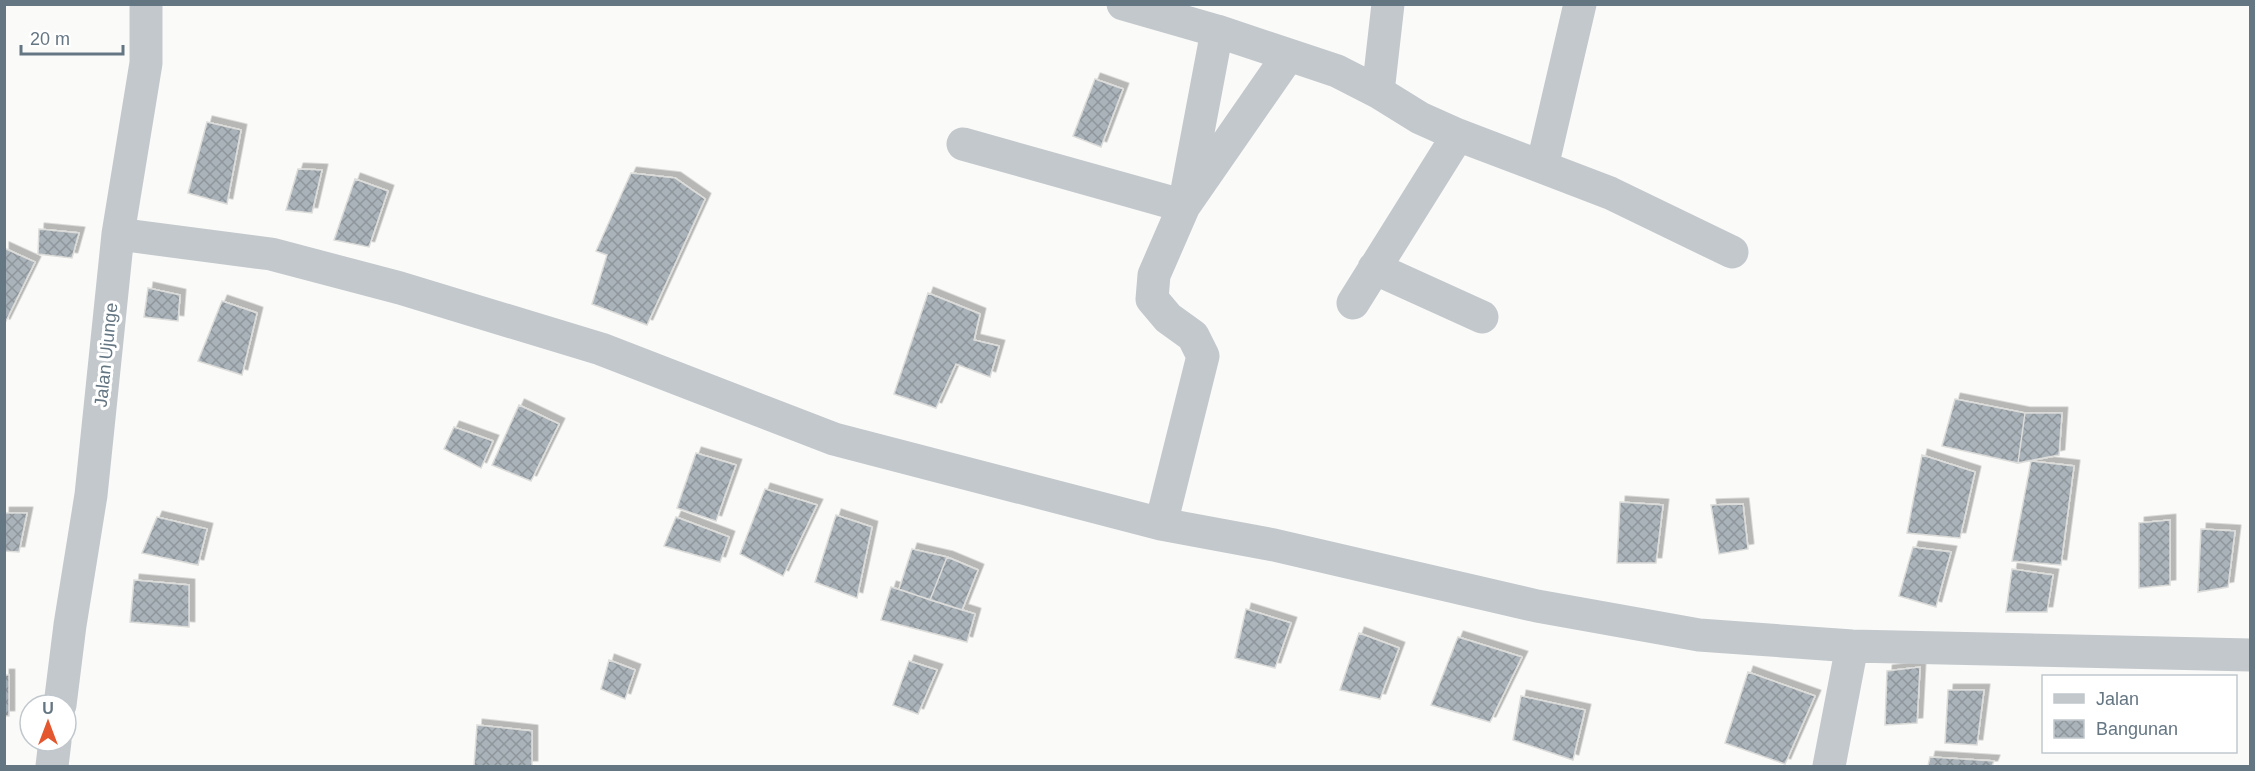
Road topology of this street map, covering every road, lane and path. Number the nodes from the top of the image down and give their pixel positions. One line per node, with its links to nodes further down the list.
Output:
1 (146, 4): 12 (street, Jalan Ujunge)
2 (1123, 4): 5 (street)
3 (1388, 4): 7 (street)
4 (1580, 4): 10 (street)
5 (1217, 31): 6 (street); 11 (street)
6 (1288, 56): 7 (street); 11 (street)
7 (1378, 92): 8 (street)
8 (1458, 135): 10 (street); 14 (street)
9 (963, 144): 11 (street)
10 (1542, 167): 13 (street)
11 (1184, 206): 17 (street)
12 (118, 234): 17 (street); 20 (street, Jalan Ujunge)
13 (1732, 252)
14 (1374, 268): 15 (street); 16 (street)
15 (1353, 303)
16 (1482, 317)
17 (1161, 524): 18 (street)
18 (1852, 646): 19 (street); 21 (street)
19 (2250, 655)
20 (62, 693)
21 (1829, 766)

